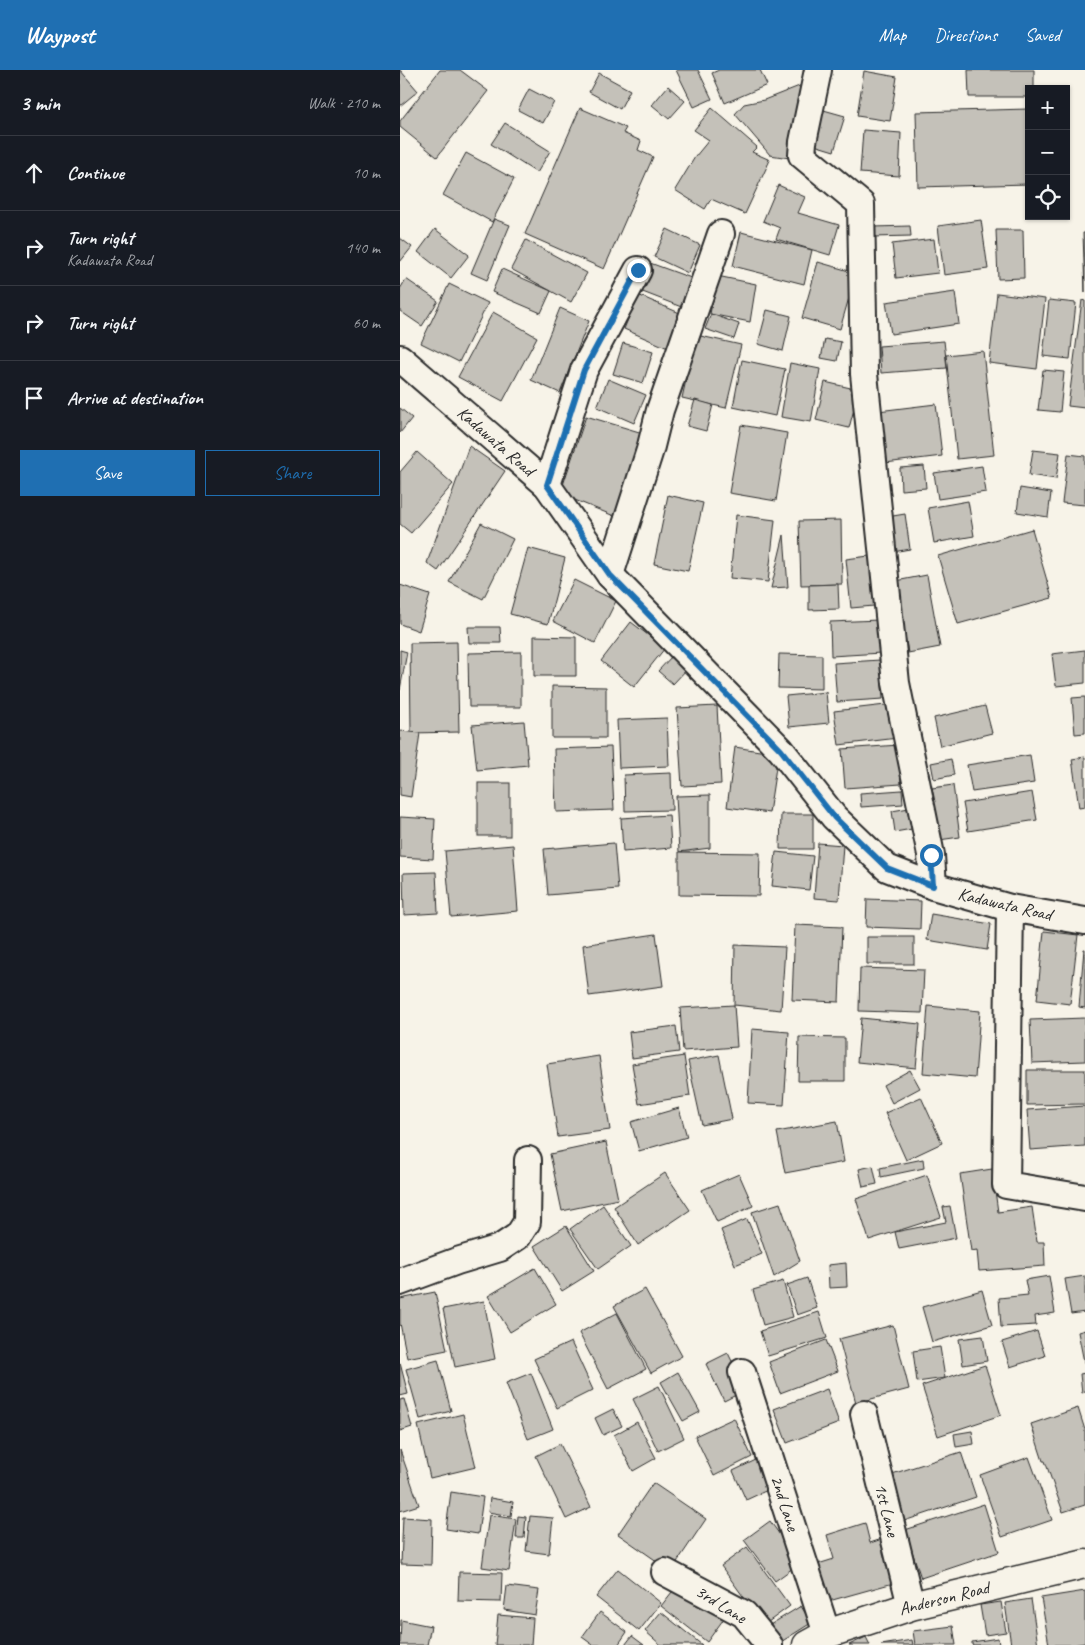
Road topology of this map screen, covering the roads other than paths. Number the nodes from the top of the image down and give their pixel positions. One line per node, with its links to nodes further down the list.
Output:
1 (818, 70): 7 (street)
2 (721, 234): 6 (street)
3 (638, 270): 5 (street)
4 (400, 358): 5 (street, Kadawata Road)
5 (547, 485): 6 (street, Kadawata Road)
6 (610, 575): 7 (street, Kadawata Road)
7 (933, 886): 8 (street, Kadawata Road)
8 (1010, 908): 9 (street, Kadawata Road); 11 (street)
9 (1085, 921)
10 (528, 1160): 12 (street)
11 (1085, 1198)
12 (400, 1282)
13 (742, 1372): 18 (street, 2nd Lane)
14 (864, 1414): 17 (street, 1st Lane)
15 (1085, 1564): 17 (main road, Anderson Road)
16 (665, 1572): 19 (street, 3rd Lane)
17 (911, 1606): 18 (main road, Anderson Road)
18 (817, 1639)
19 (769, 1645)

